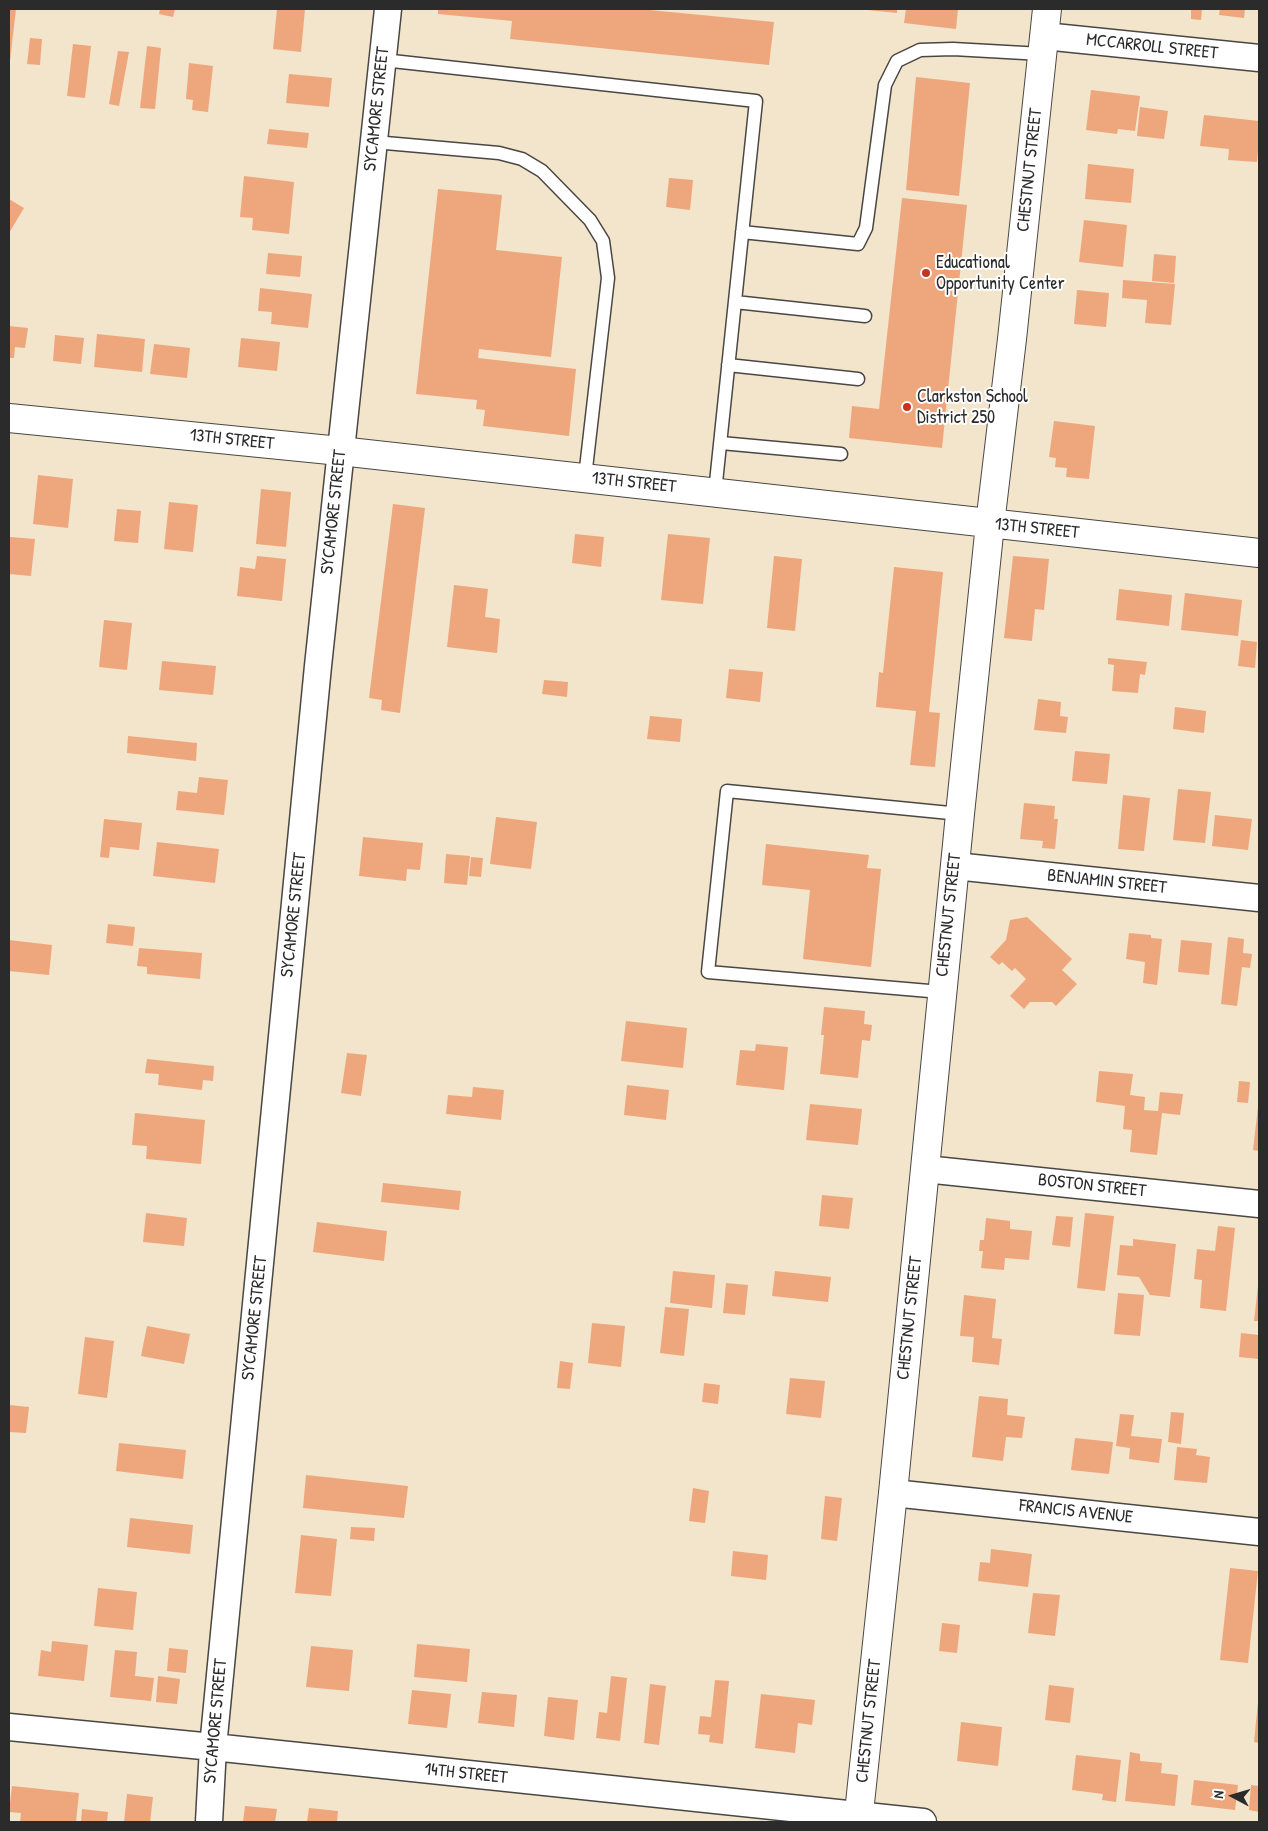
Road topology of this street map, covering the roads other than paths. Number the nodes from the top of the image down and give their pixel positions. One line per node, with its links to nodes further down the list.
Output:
1 (388, 9): 5 (street, SYCAMORE STREET)
2 (1047, 9): 3 (main road, CHESTNUT STREET)
3 (1043, 45): 4 (street, MCCARROLL STREET); 7 (lane); 18 (main road, CHESTNUT STREET)
4 (1259, 58)
5 (383, 60): 6 (street, SYCAMORE STREET); 7 (lane)
6 (374, 142): 14 (street, SYCAMORE STREET); 16 (lane)
7 (742, 232): 8 (lane)
8 (735, 302): 9 (lane); 10 (lane)
9 (865, 316)
10 (728, 365): 11 (lane); 13 (lane)
11 (858, 379)
12 (9, 418): 14 (main road, 13TH STREET)
13 (721, 444): 15 (lane); 17 (lane)
14 (340, 451): 16 (main road, 13TH STREET); 29 (street, SYCAMORE STREET)
15 (841, 454)
16 (585, 478): 17 (main road, 13TH STREET)
17 (716, 492): 18 (main road, 13TH STREET)
18 (990, 524): 19 (main road, 13TH STREET); 20 (main road, CHESTNUT STREET)
19 (1259, 553)
20 (960, 814): 21 (main road, CHESTNUT STREET); 23 (lane)
21 (955, 866): 22 (street, BENJAMIN STREET); 23 (main road, CHESTNUT STREET)
22 (1259, 898)
23 (942, 992): 24 (main road, CHESTNUT STREET)
24 (925, 1169): 25 (street, BOSTON STREET); 26 (main road, CHESTNUT STREET)
25 (1259, 1204)
26 (893, 1493): 27 (street, FRANCIS AVENUE); 30 (main road, CHESTNUT STREET)
27 (1259, 1532)
28 (9, 1727): 29 (street, 14TH STREET)
29 (213, 1747): 30 (street, 14TH STREET); 31 (street, SYCAMORE STREET)
30 (859, 1819): 32 (street, 14TH STREET)
31 (209, 1822)
32 (923, 1822)

